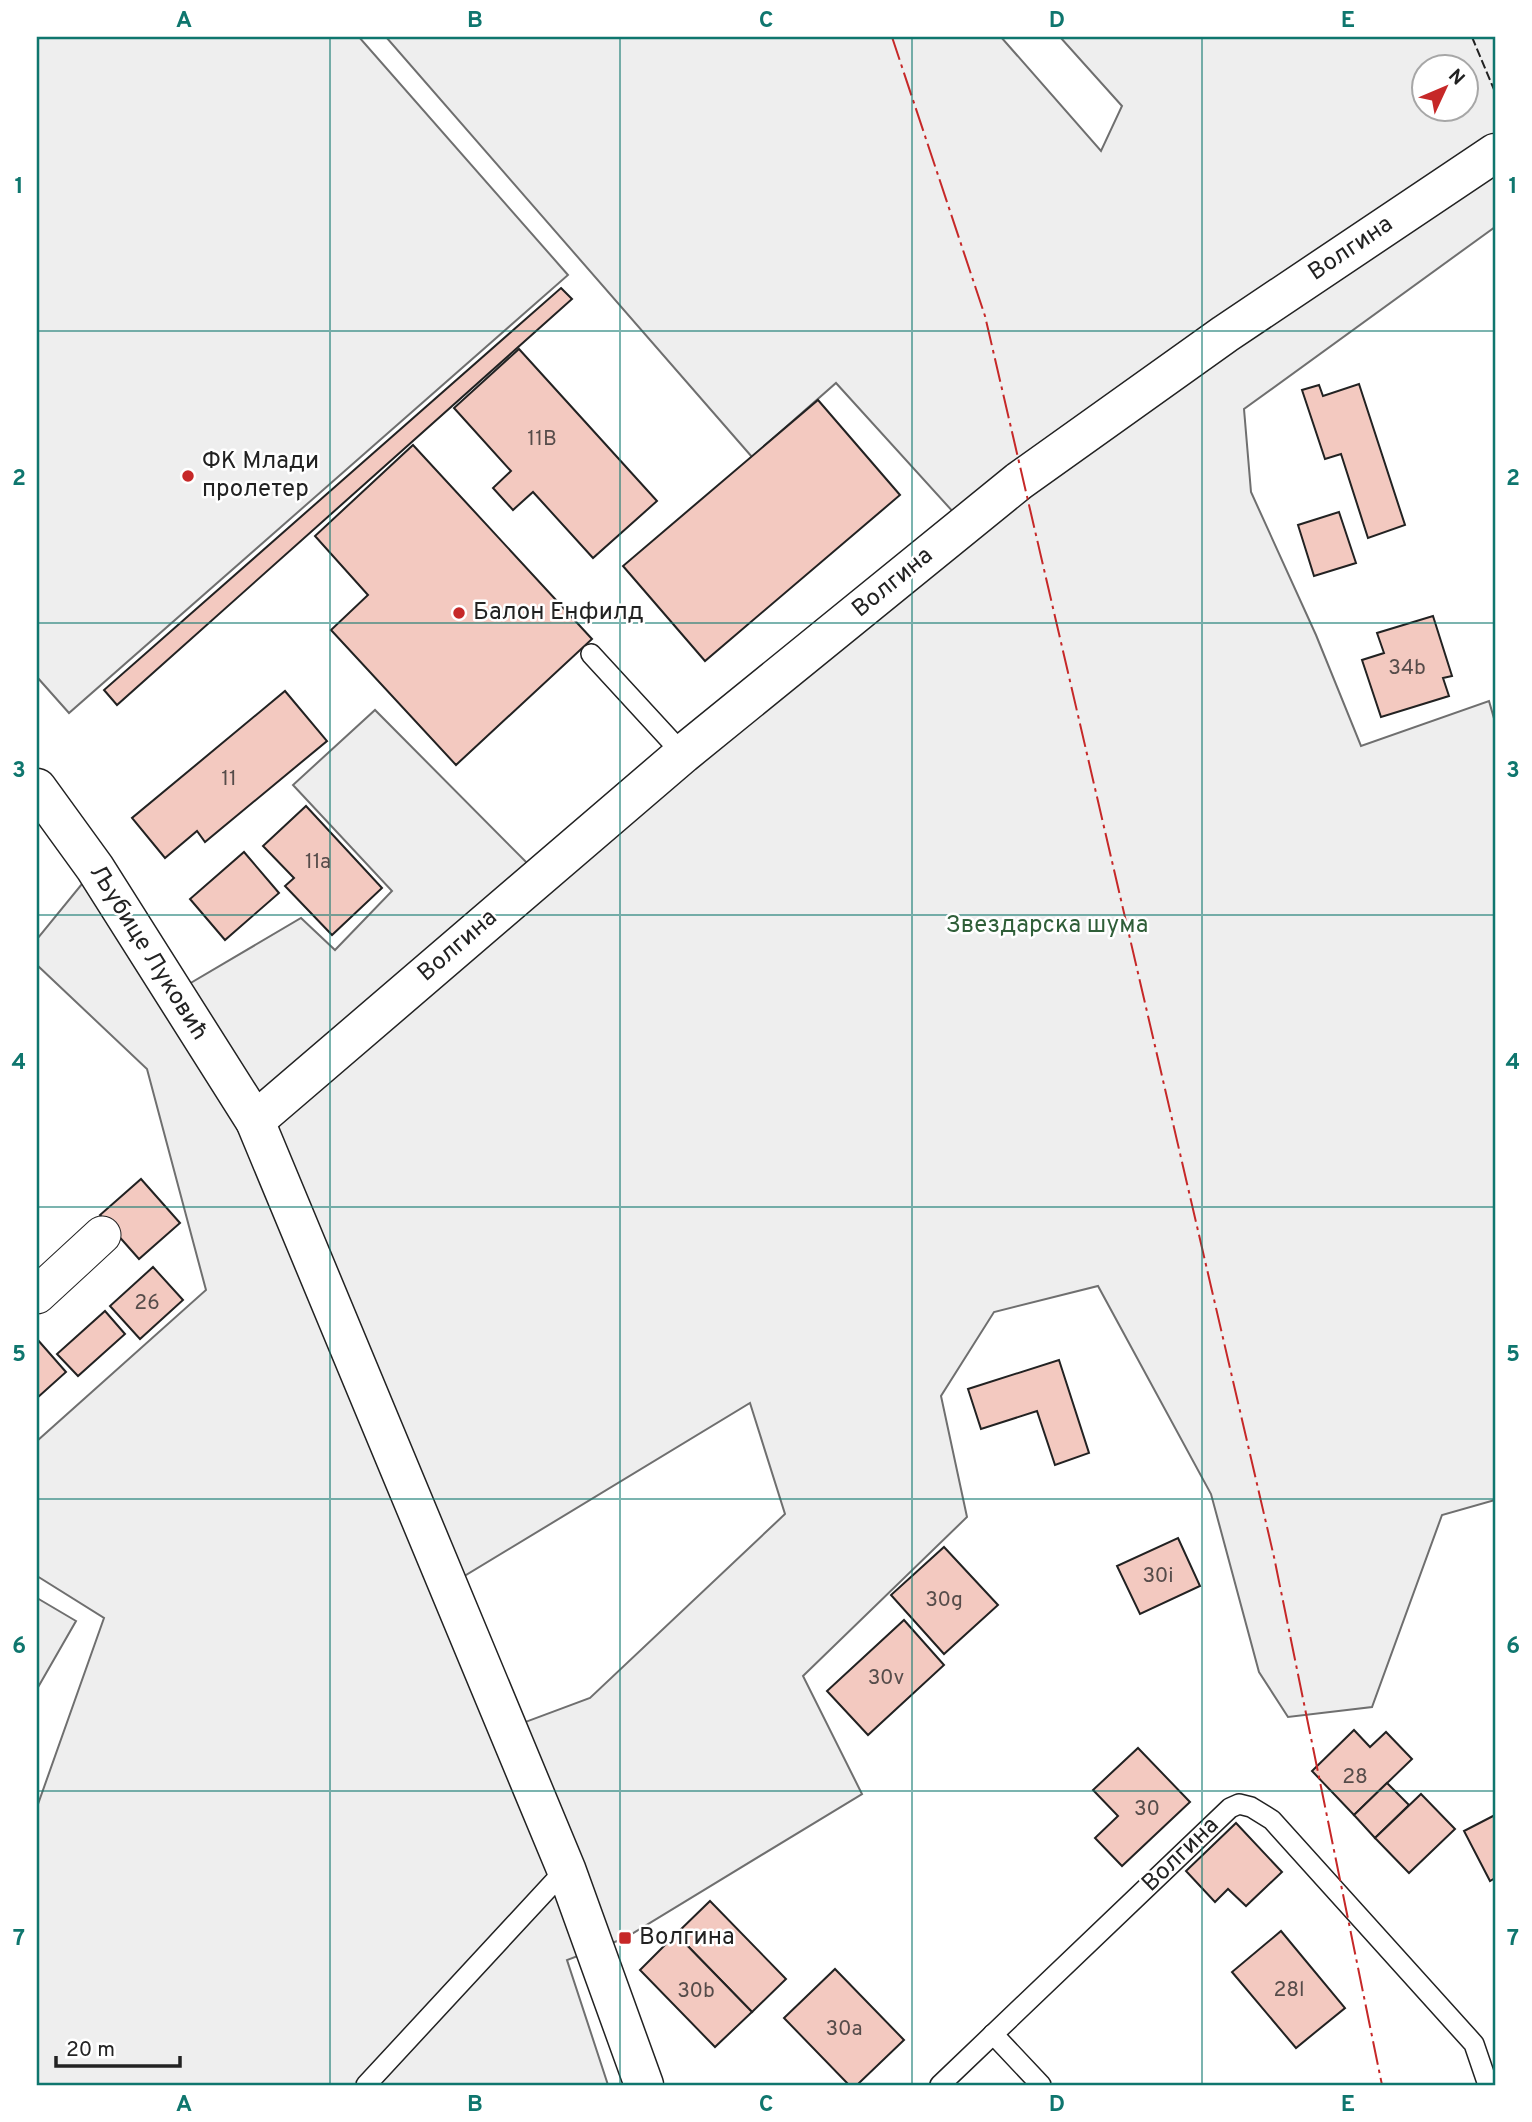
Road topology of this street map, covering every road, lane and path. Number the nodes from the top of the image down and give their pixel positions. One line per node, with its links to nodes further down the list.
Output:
1 (1495, 153): 3 (street, Волгина)
2 (591, 654): 3 (lane)
3 (683, 754): 5 (street, Волгина)
4 (37, 788): 5 (street, Љубице Луковић)
5 (255, 1121): 8 (street)
6 (102, 1235): 7 (street)
7 (37, 1296)
8 (566, 1870): 10 (lane); 11 (street)
9 (993, 2034): 12 (lane, Волгина); 13 (lane); 14 (lane, Волгина)
10 (366, 2085)
11 (644, 2085)
12 (940, 2085)
13 (1041, 2085)
14 (1488, 2085)

